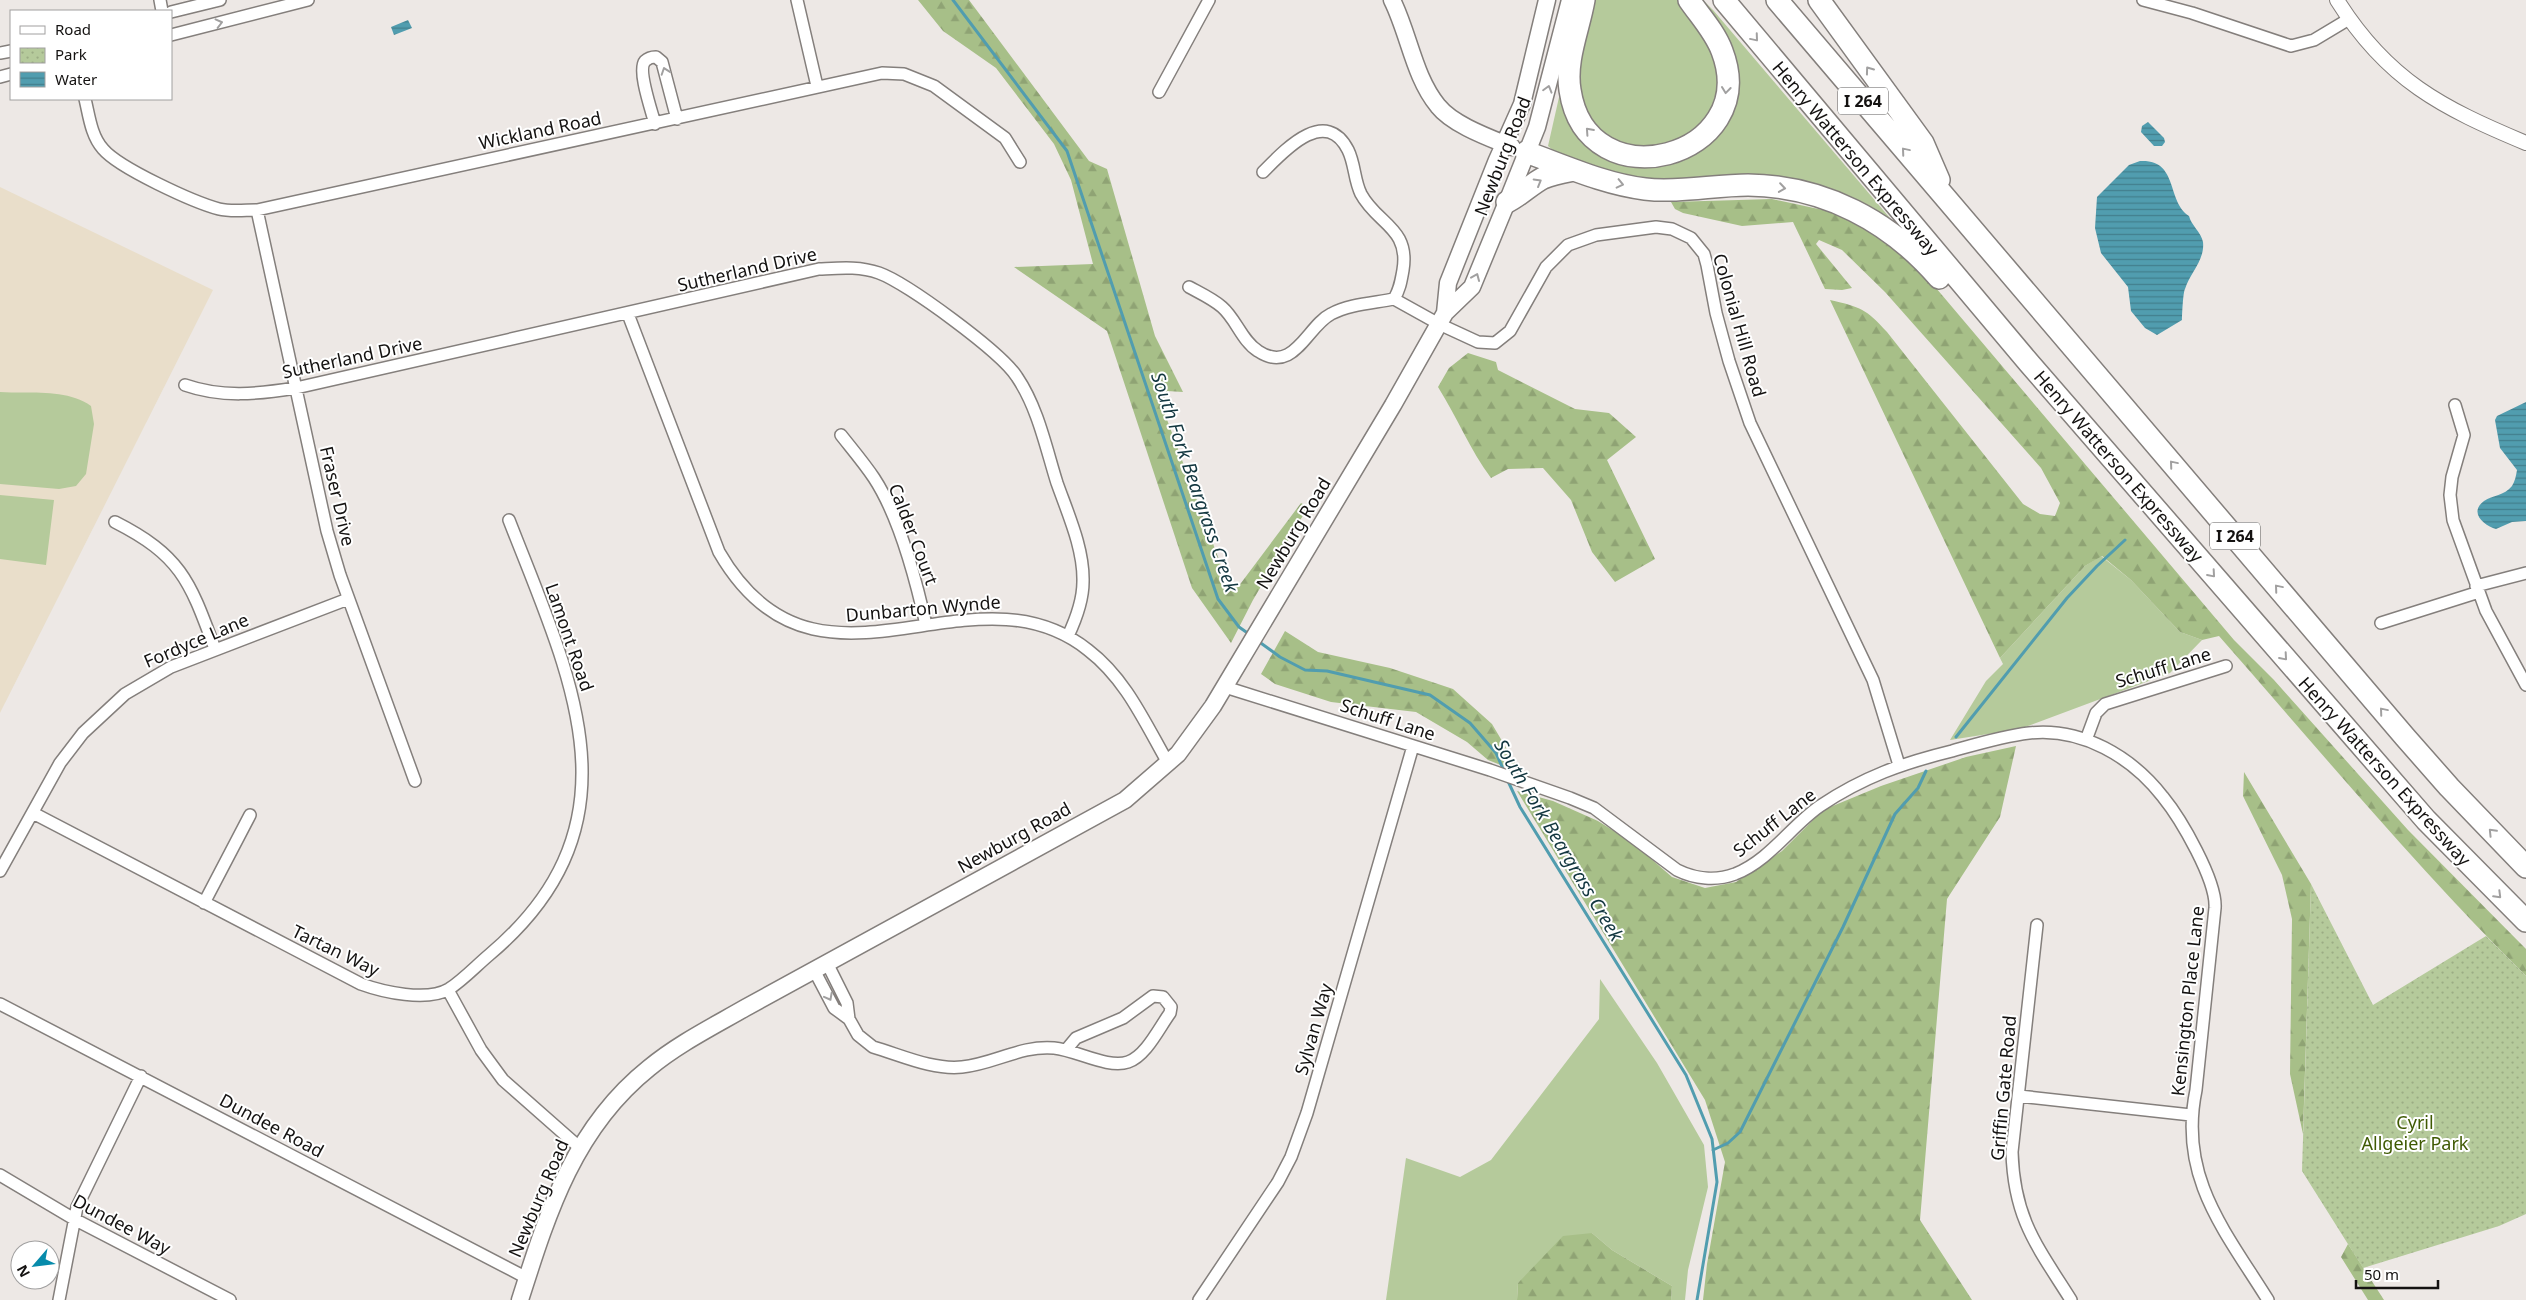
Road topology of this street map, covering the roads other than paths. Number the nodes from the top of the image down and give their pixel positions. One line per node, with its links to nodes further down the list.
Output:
1 (220, 0): 15 (street)
2 (308, 0): 17 (street, one-way to 2)
3 (797, 0): 18 (street)
4 (1209, 0): 19 (street)
5 (1392, 0): 23 (main road)
6 (1547, 0): 23 (main road, Newburg Road)
7 (1570, 0): 25 (main road, Newburg Road, one-way to 7)
8 (1584, 0): 9 (highway, one-way to 8)
9 (1689, 0)
10 (1724, 0): 36 (highway, Henry Watterson Expressway / I 264, one-way to 36)
11 (1777, 0): 29 (highway, Henry Watterson Expressway / I 264, one-way to 11)
12 (1819, 0): 29 (highway, one-way to 12)
13 (2143, 0): 16 (street)
14 (2337, 0): 16 (street)
15 (172, 12)
16 (2349, 19): 24 (street)
17 (172, 35)
18 (817, 86): 21 (street, Wickland Road); 26 (street, Wickland Road)
19 (1159, 92)
20 (85, 100): 31 (street, Wickland Road)
21 (677, 118): 22 (street, Wickland Road); 22 (street, one-way to 22)
22 (655, 124): 31 (street, Wickland Road)
23 (1504, 143): 25 (main road); 35 (main road, Newburg Road)
24 (2526, 143)
25 (1526, 152): 27 (highway); 30 (main road, Newburg Road)
26 (1020, 162)
27 (1574, 170): 30 (highway, one-way to 27); 36 (highway, one-way to 36)
28 (1263, 172): 33 (street)
29 (1948, 201): 60 (highway, Henry Watterson Expressway / I 264, one-way to 29)
30 (1507, 202): 35 (main road, Newburg Road, one-way to 30)
31 (257, 210): 38 (street, Fraser Drive)
32 (1189, 286): 33 (street)
33 (1394, 299): 35 (street, Colonial Hill Road)
34 (628, 314): 38 (street, Sutherland Drive); 47 (street, Dunbarton Wynde); 48 (street, Sutherland Drive)
35 (1442, 319): 52 (main road, Newburg Road); 56 (street, Colonial Hill Road)
36 (2029, 363): 63 (highway, Henry Watterson Expressway / I 264, one-way to 63)
37 (185, 385): 38 (street, Sutherland Drive)
38 (296, 388): 45 (street, Fraser Drive)
39 (2455, 405): 44 (street)
40 (842, 435): 47 (street, Calder Court)
41 (509, 520): 66 (street, Lamont Road)
42 (115, 522): 49 (street)
43 (2526, 572): 44 (street)
44 (2478, 589): 46 (street); 51 (street)
45 (348, 598): 49 (street, Fordyce Lane); 57 (street, Fraser Drive)
46 (2381, 624)
47 (926, 625): 48 (street, Dunbarton Wynde)
48 (1068, 636): 55 (street, Dunbarton Wynde)
49 (216, 649): 58 (street, Fordyce Lane)
50 (2226, 666): 53 (street, Schuff Lane)
51 (2526, 685)
52 (1225, 687): 54 (street, Schuff Lane); 55 (main road, Newburg Road)
53 (2086, 740): 56 (street, Schuff Lane); 71 (street, Kensington Place Lane)
54 (1413, 746): 56 (street, Schuff Lane); 79 (street, Sylvan Way)
55 (1168, 763): 65 (main road, Newburg Road)
56 (1899, 764)
57 (415, 781)
58 (33, 813): 61 (street, Fordyce Lane); 62 (street, Tartan Way)
59 (250, 815): 62 (street)
60 (2526, 867)
61 (0, 871)
62 (204, 903): 66 (street, Tartan Way)
63 (2526, 921)
64 (2037, 925): 70 (street, Griffin Gate Road)
65 (821, 966): 68 (street); 72 (main road, Newburg Road)
66 (448, 990): 72 (street)
67 (0, 1004): 69 (street, Dundee Road)
68 (1066, 1050): 68 (street)
69 (140, 1076): 74 (street); 75 (street, Dundee Road)
70 (2019, 1096): 71 (street); 80 (street, Griffin Gate Road)
71 (2191, 1114): 81 (street, Kensington Place Lane)
72 (579, 1147): 75 (main road, Newburg Road)
73 (0, 1175): 74 (street, Dundee Way)
74 (74, 1219): 76 (street); 77 (street, Dundee Way)
75 (527, 1278): 78 (main road, Newburg Road)
76 (59, 1300)
77 (230, 1300)
78 (520, 1300)
79 (1199, 1300)
80 (2071, 1300)
81 (2268, 1300)

